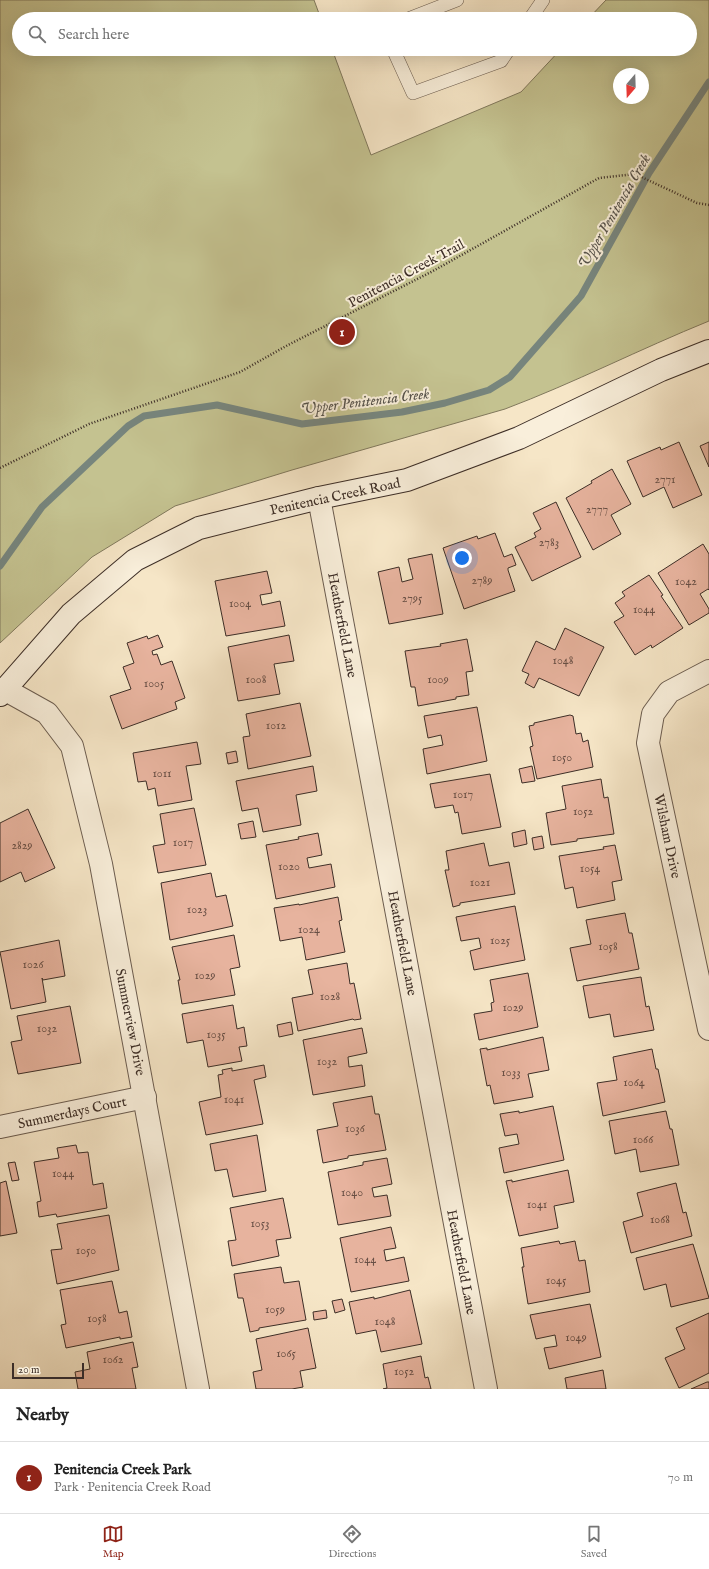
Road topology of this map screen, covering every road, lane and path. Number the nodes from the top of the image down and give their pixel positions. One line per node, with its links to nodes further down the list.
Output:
1 (457, 0): 3 (lane)
2 (543, 0): 4 (lane)
3 (426, 12)
4 (535, 12)
5 (396, 56): 6 (lane)
6 (504, 56)
7 (709, 205): 9 (path, Penitencia Creek Trail)
8 (709, 350): 10 (street, Penitencia Creek Road)
9 (0, 468)
10 (319, 498): 12 (street, Penitencia Creek Road); 17 (street, Heatherfield Lane)
11 (709, 671): 13 (street, Wilsham Drive)
12 (2, 692): 14 (street, Summerview Drive)
13 (709, 1029)
14 (145, 1097): 15 (street, Summerdays Court); 16 (street, Summerview Drive)
15 (0, 1127)
16 (198, 1389)
17 (486, 1389)

